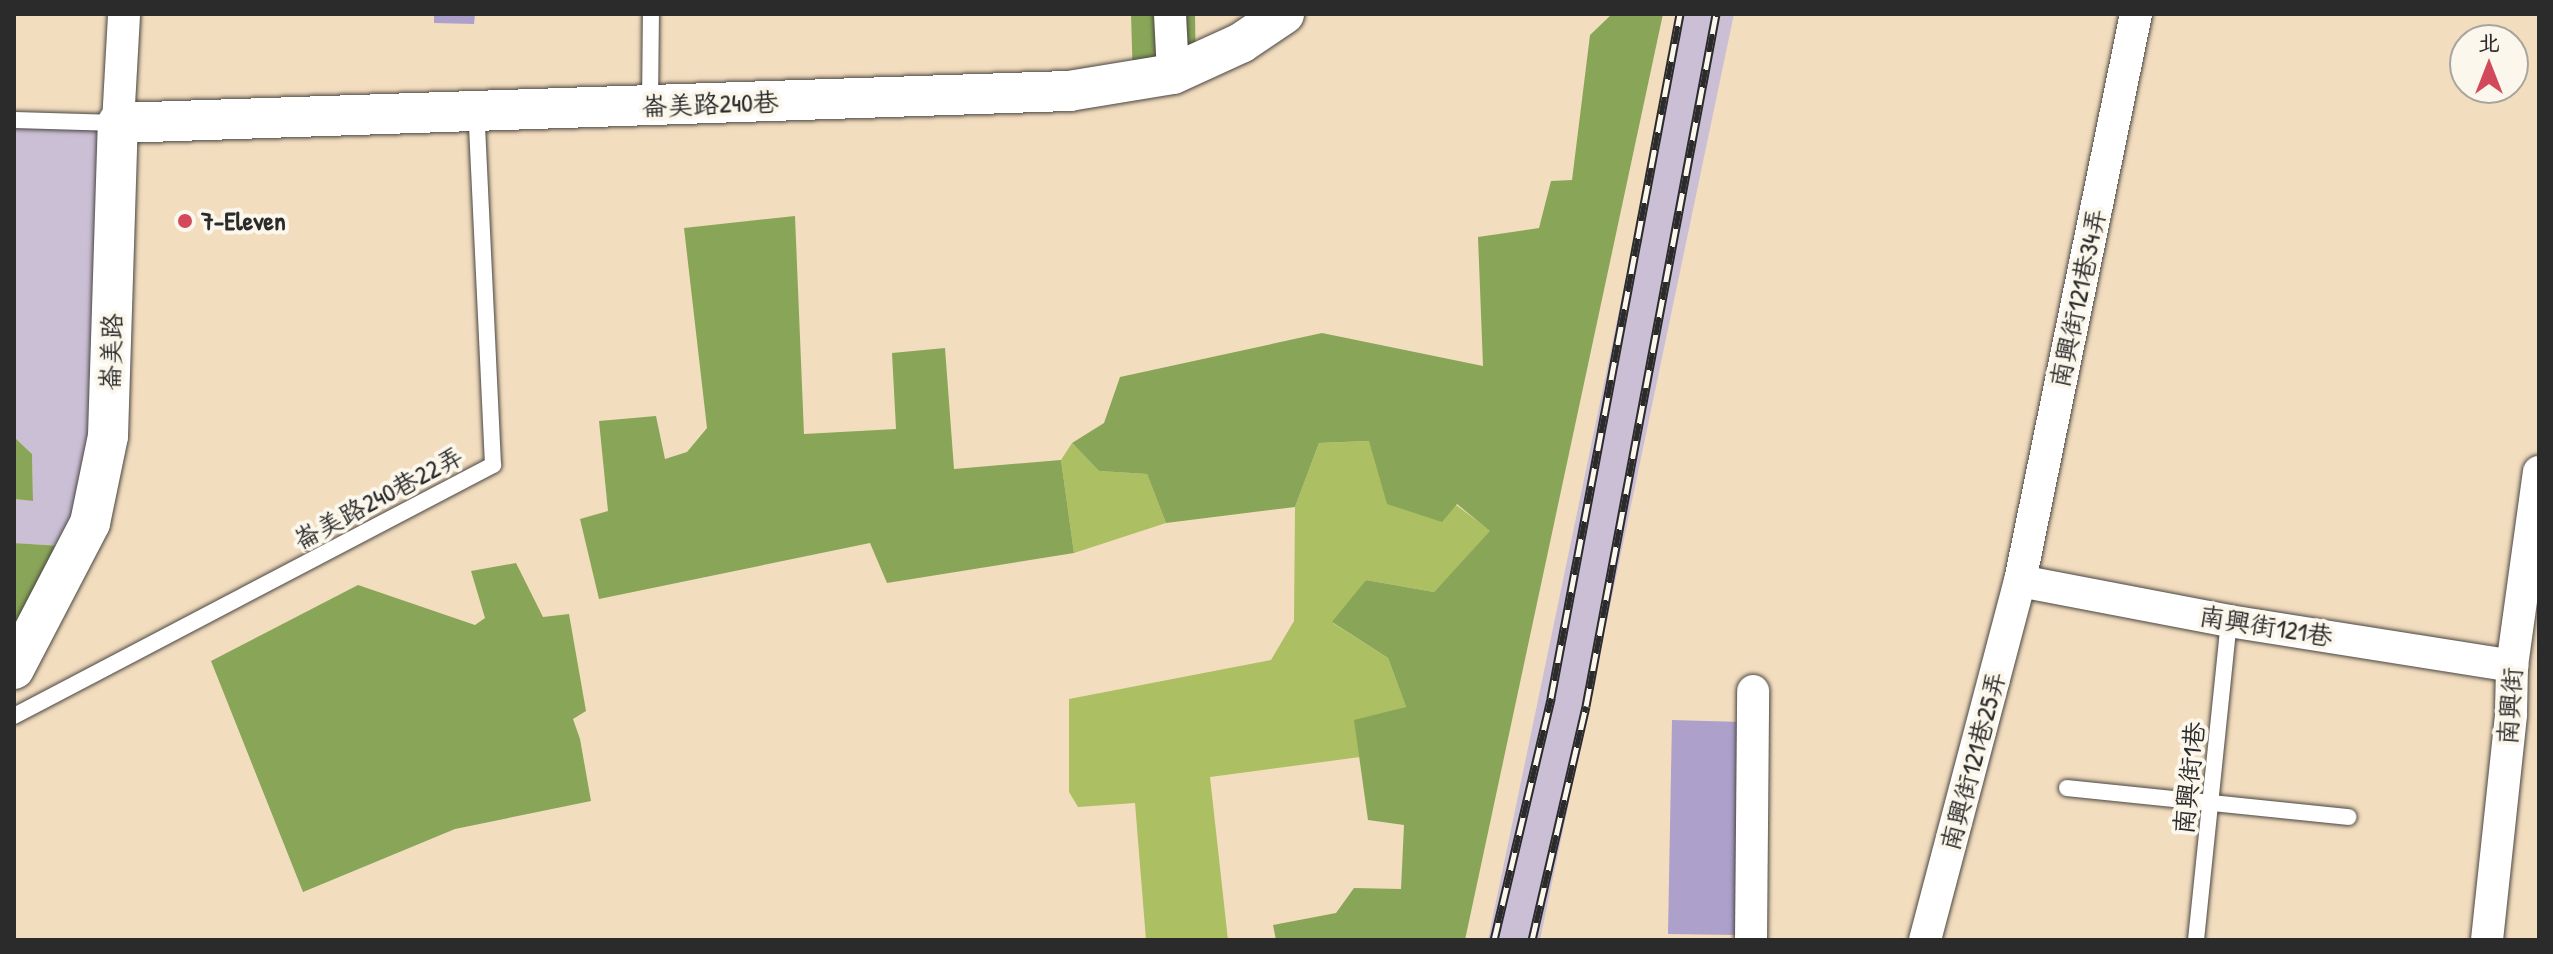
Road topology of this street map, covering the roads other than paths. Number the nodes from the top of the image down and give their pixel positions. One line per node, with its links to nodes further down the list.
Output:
1 (124, 14): 10 (street, 崙美路)
2 (651, 14): 7 (lane)
3 (1170, 14): 6 (street)
4 (1284, 14): 6 (street, 崙美路240巷)
5 (2136, 14): 12 (street, 南興街121巷34弄)
6 (1173, 74): 7 (street, 崙美路240巷)
7 (649, 106): 8 (street, 崙美路240巷)
8 (476, 111): 10 (street, 崙美路240巷); 17 (lane, 崙美路240巷22弄)
9 (14, 120): 10 (lane)
10 (118, 123): 15 (street, 崙美路)
11 (2539, 472): 14 (street, 南興街)
12 (2020, 581): 13 (street, 南興街121巷); 22 (street, 南興街121巷25弄)
13 (2229, 621): 14 (street, 南興街121巷); 19 (lane, 南興街1巷)
14 (2512, 666): 24 (street, 南興街)
15 (14, 669)
16 (1753, 691): 21 (street)
17 (14, 716)
18 (2067, 788): 19 (lane)
19 (2210, 803): 20 (lane); 23 (lane, 南興街1巷)
20 (2349, 817)
21 (1751, 940)
22 (1925, 940)
23 (2196, 940)
24 (2487, 940)

